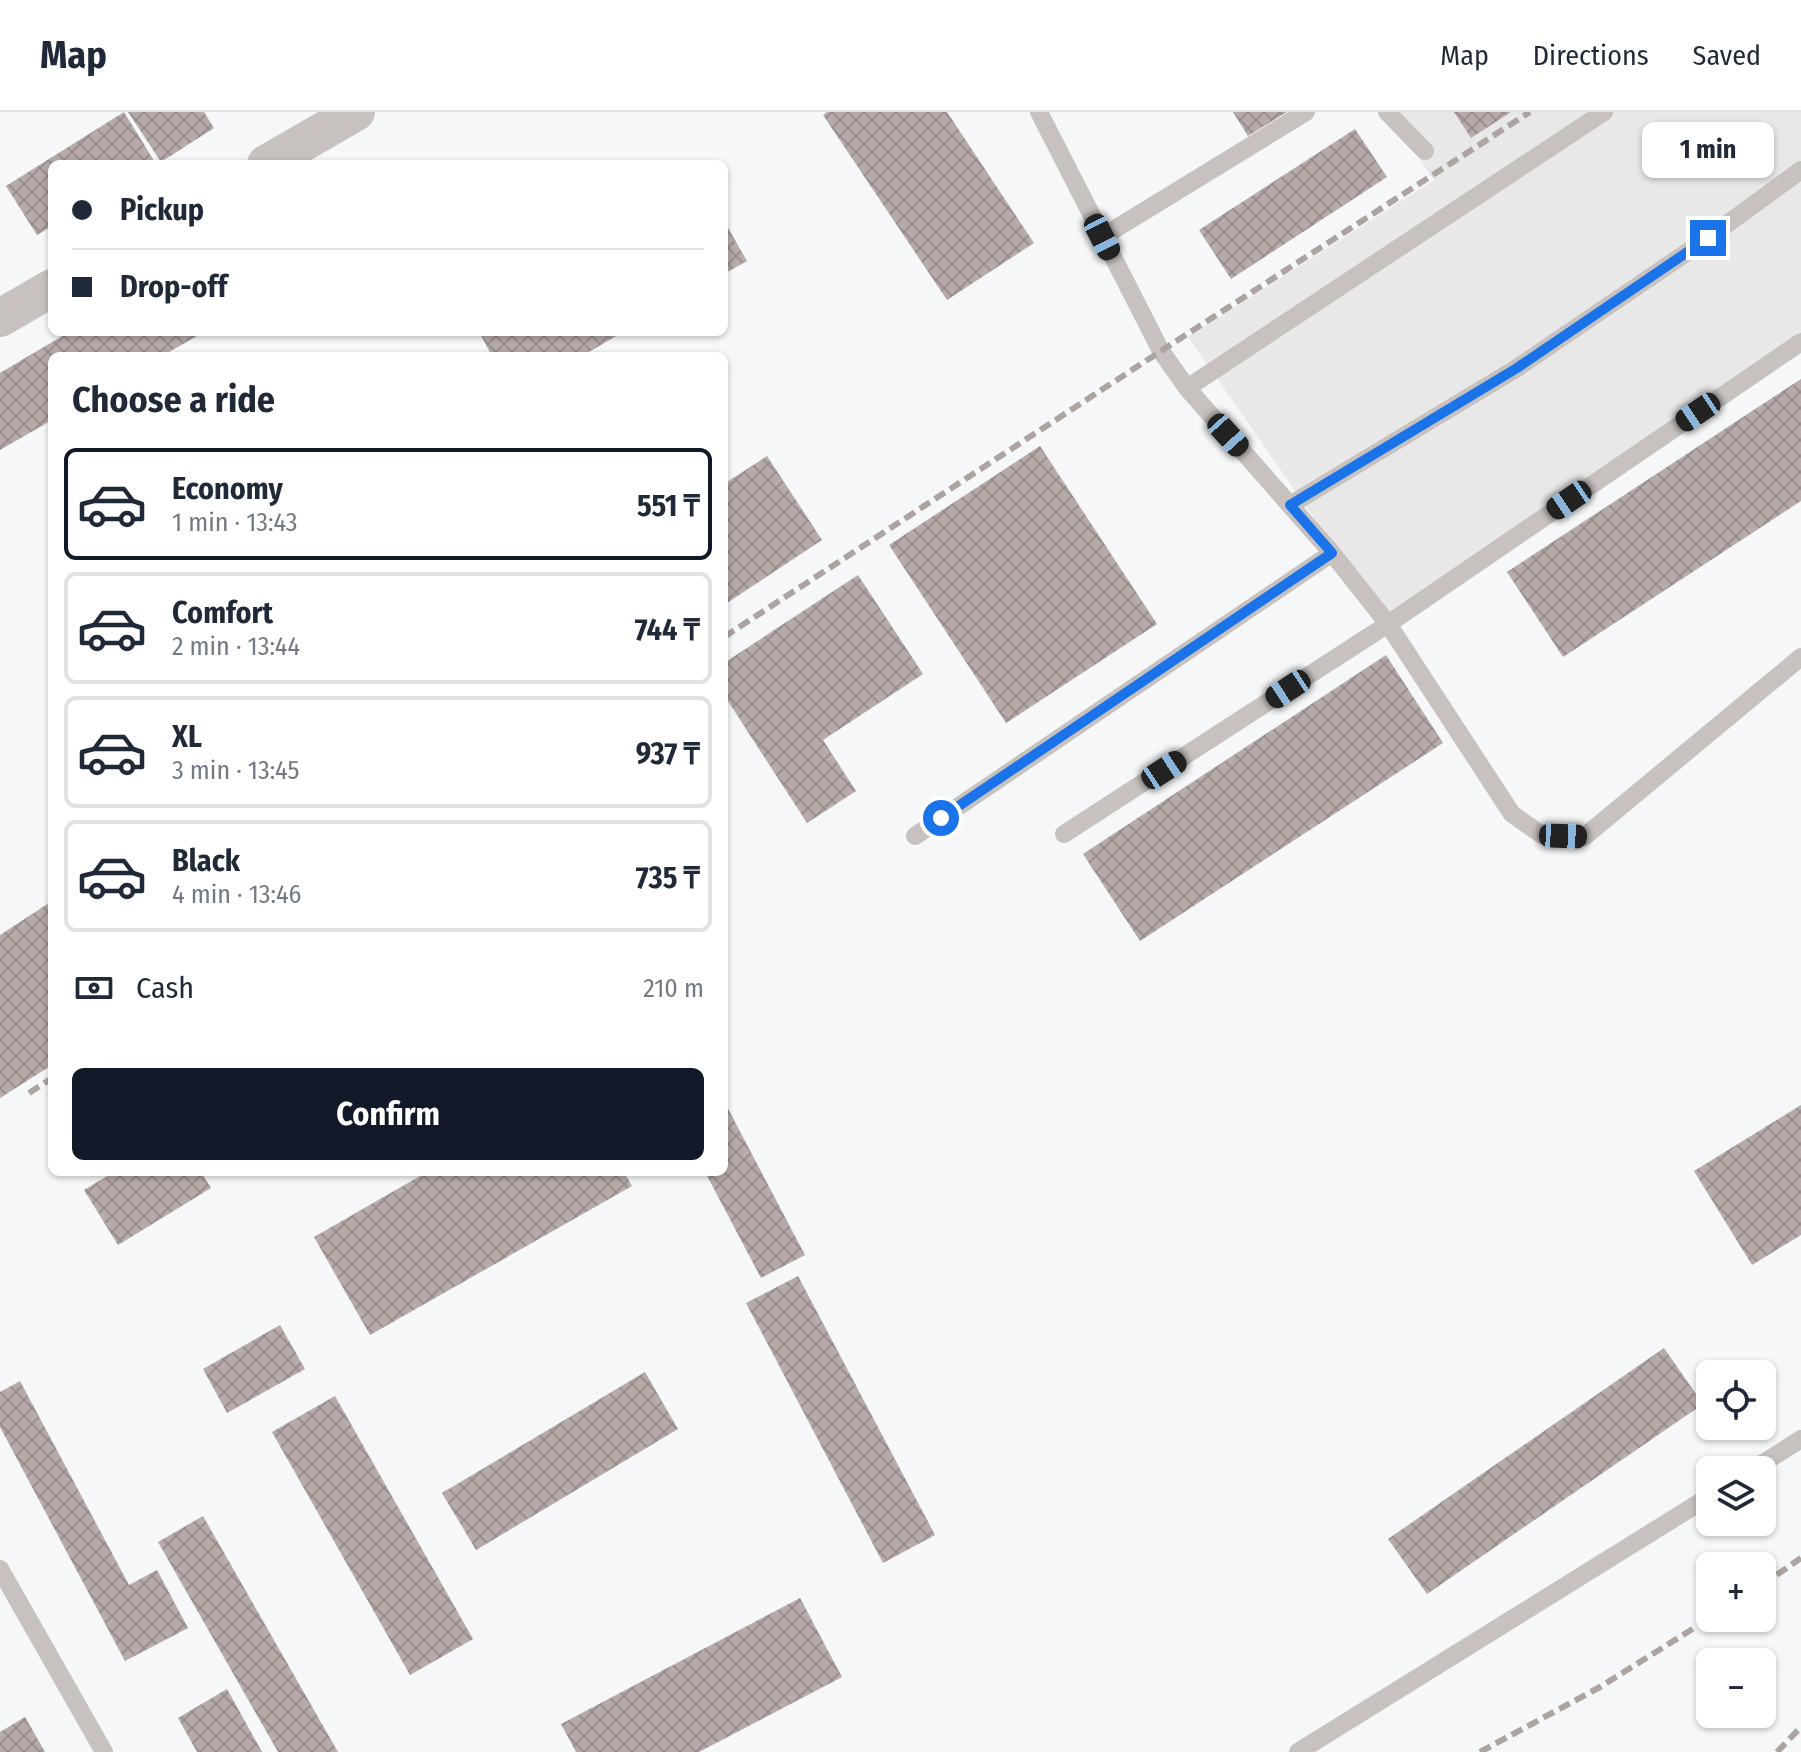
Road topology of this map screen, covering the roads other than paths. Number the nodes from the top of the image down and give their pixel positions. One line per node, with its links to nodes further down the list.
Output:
1 (356, 112): 7 (street)
2 (1039, 112): 9 (lane)
3 (1306, 112): 9 (lane)
4 (1387, 112): 6 (lane)
5 (1604, 112): 13 (lane)
6 (1425, 151)
7 (273, 160)
8 (1801, 170): 14 (lane)
9 (1102, 237): 13 (lane)
10 (48, 290): 11 (street)
11 (0, 318)
12 (1801, 342): 16 (lane)
13 (1187, 388): 14 (lane)
14 (1290, 505): 15 (lane)
15 (1332, 553): 16 (lane); 19 (lane)
16 (1388, 624): 17 (lane); 18 (lane)
17 (1801, 657)
18 (1064, 834)
19 (915, 836)
20 (1801, 1439): 21 (lane)
21 (1774, 1456)
22 (1696, 1505): 25 (lane)
23 (0, 1569): 24 (lane)
24 (104, 1752)
25 (1298, 1752)

